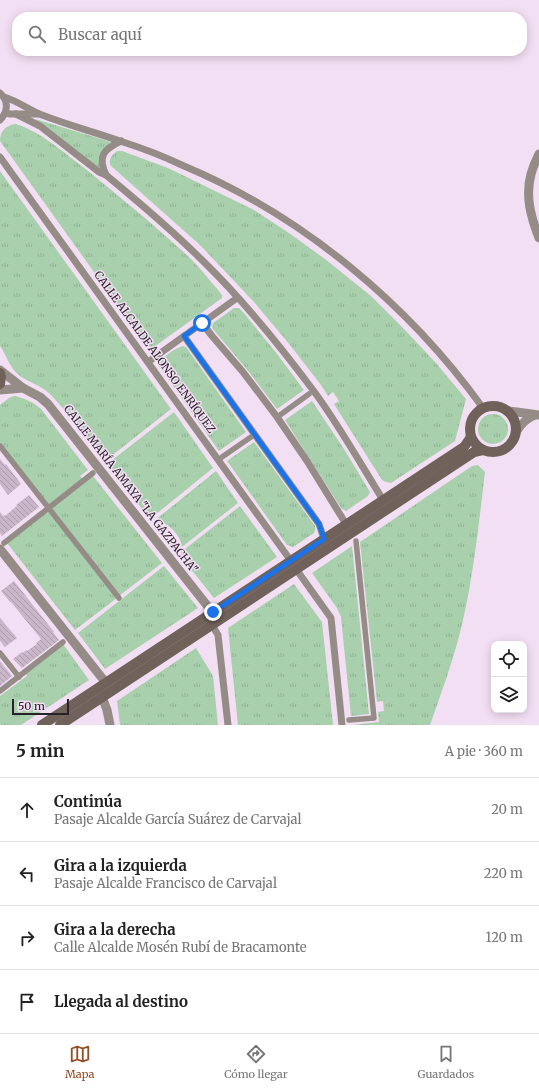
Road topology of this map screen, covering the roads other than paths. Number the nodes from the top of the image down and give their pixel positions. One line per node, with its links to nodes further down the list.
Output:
1 (2, 95): 2 (street); 4 (street)
2 (6, 113): 3 (street); 5 (street)
3 (16, 114): 4 (street); 9 (street)
4 (41, 115): 6 (street)
5 (0, 120)
6 (122, 141): 9 (street); 21 (street)
7 (539, 154): 10 (street)
8 (0, 157): 14 (street, CALLE ALCALDE ALONSO ENRÍQUEZ)
9 (106, 175): 11 (street)
10 (539, 238)
11 (237, 298): 12 (street); 32 (street)
12 (202, 323): 13 (street); 34 (street)
13 (184, 336): 14 (street); 35 (street)
14 (148, 362): 38 (street, CALLE ALCALDE ALONSO ENRÍQUEZ)
15 (0, 370): 18 (street, CALLE MARÍA AMAYA "LA GAZPACHA")
16 (0, 373): 17 (main road)
17 (0, 384)
18 (23, 388): 19 (street); 40 (street, CALLE MARÍA AMAYA "LA GAZPACHA")
19 (0, 390)
20 (309, 394): 23 (street)
21 (483, 408): 22 (main road); 27 (main road)
22 (507, 411): 24 (street); 25 (main road)
23 (280, 415)
24 (537, 415): 25 (street)
25 (516, 432): 29 (main road)
26 (251, 436): 30 (street)
27 (471, 437): 29 (main road); 32 (main road)
28 (0, 446): 33 (street)
29 (483, 450): 38 (main road)
30 (222, 457)
31 (93, 473): 33 (street)
32 (383, 500): 34 (main road)
33 (49, 508): 37 (street); 39 (street)
34 (346, 524): 35 (main road)
35 (324, 539): 38 (main road)
36 (356, 541): 48 (street)
37 (2, 546): 45 (street)
38 (294, 565): 40 (main road); 41 (main road); 53 (street, CALLE ALCALDE ALONSO ENRÍQUEZ)
39 (119, 598)
40 (213, 612): 45 (main road)
41 (212, 625): 47 (main road); 52 (street)
42 (63, 642): 44 (street)
43 (0, 653): 44 (street)
44 (19, 677): 46 (street)
45 (106, 683): 49 (main road)
46 (0, 691)
47 (102, 698): 50 (main road); 51 (street)
48 (349, 720)
49 (42, 725)
50 (60, 725)
51 (110, 725)
52 (228, 725)
53 (342, 725)

